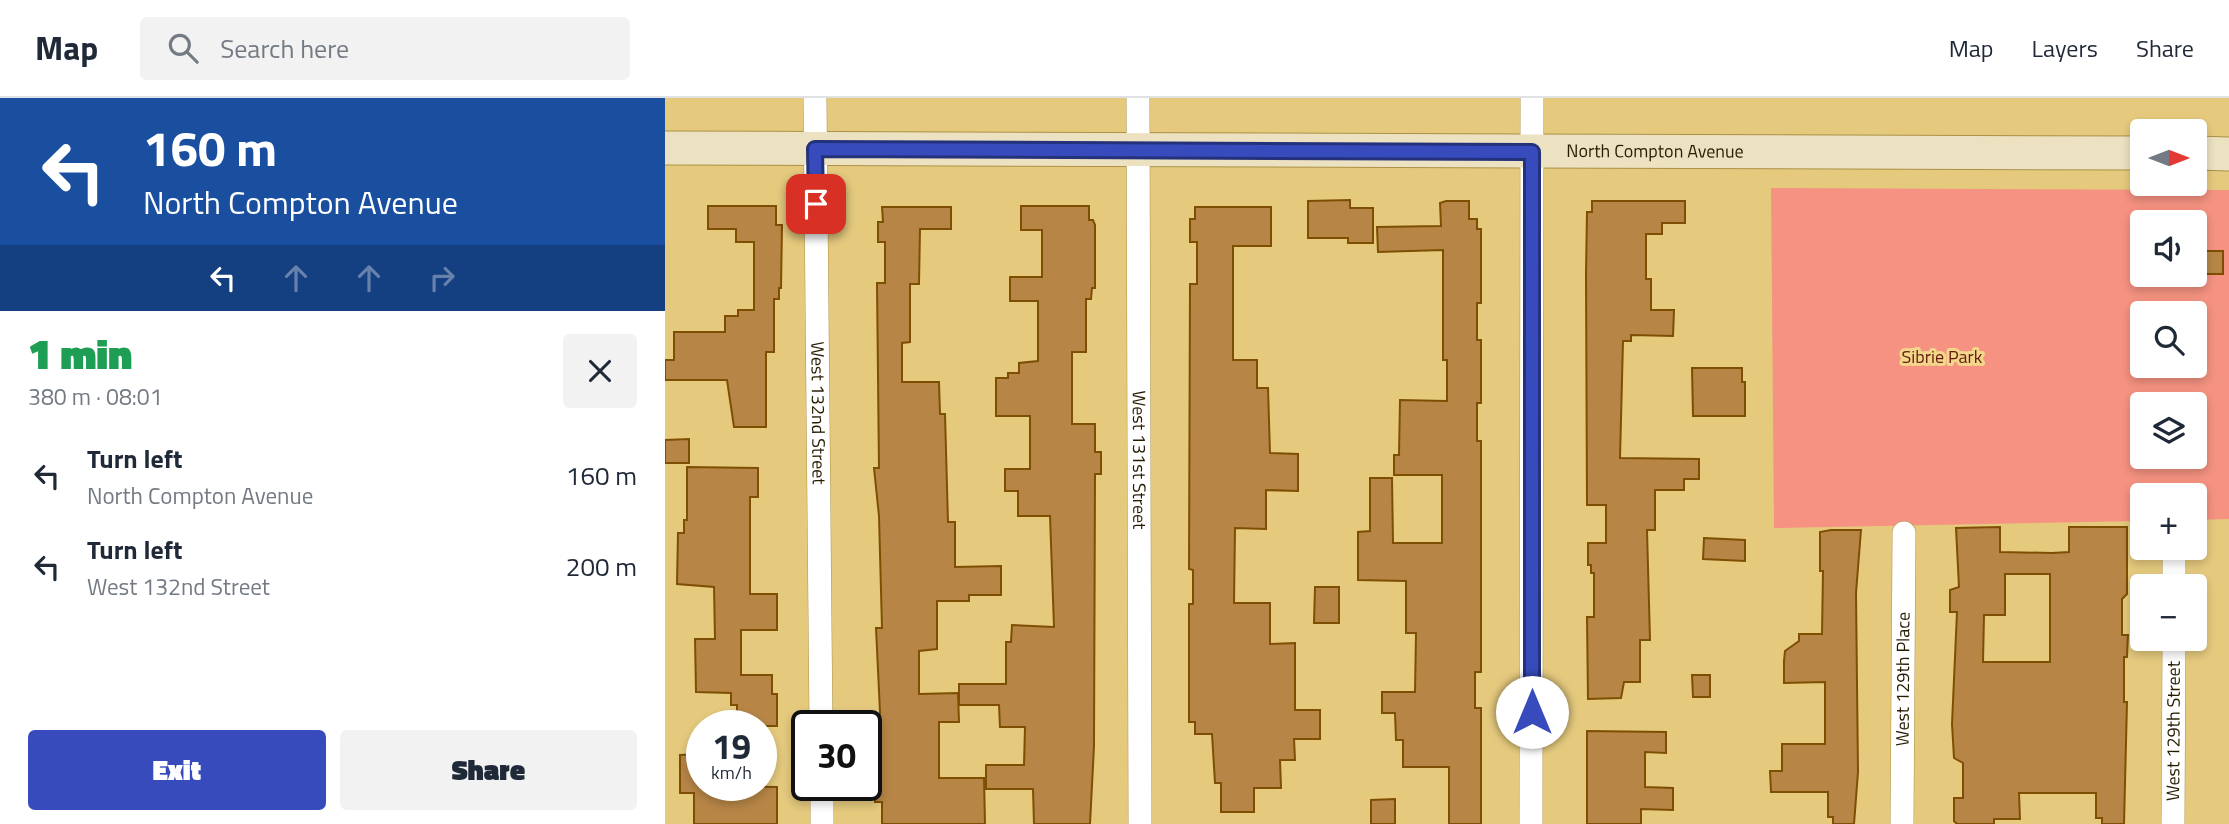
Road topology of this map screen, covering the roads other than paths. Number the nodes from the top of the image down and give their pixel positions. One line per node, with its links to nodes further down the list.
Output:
1 (815, 98): 5 (street, West 132nd Street)
2 (1138, 98): 6 (street, West 131st Street)
3 (1532, 98): 7 (street)
4 (665, 148): 5 (street, North Compton Avenue)
5 (815, 149): 6 (street, North Compton Avenue); 13 (street, West 132nd Street)
6 (1138, 152): 7 (street, North Compton Avenue); 16 (street, West 131st Street)
7 (1532, 152): 8 (street, North Compton Avenue); 17 (street)
8 (2130, 153)
9 (2207, 153): 10 (street)
10 (2229, 154)
11 (1904, 533): 18 (street, West 129th Place)
12 (2174, 651): 19 (street, West 129th Street)
13 (821, 710)
14 (822, 801): 15 (street)
15 (822, 824)
16 (1140, 824)
17 (1531, 824)
18 (1902, 824)
19 (2173, 824)

